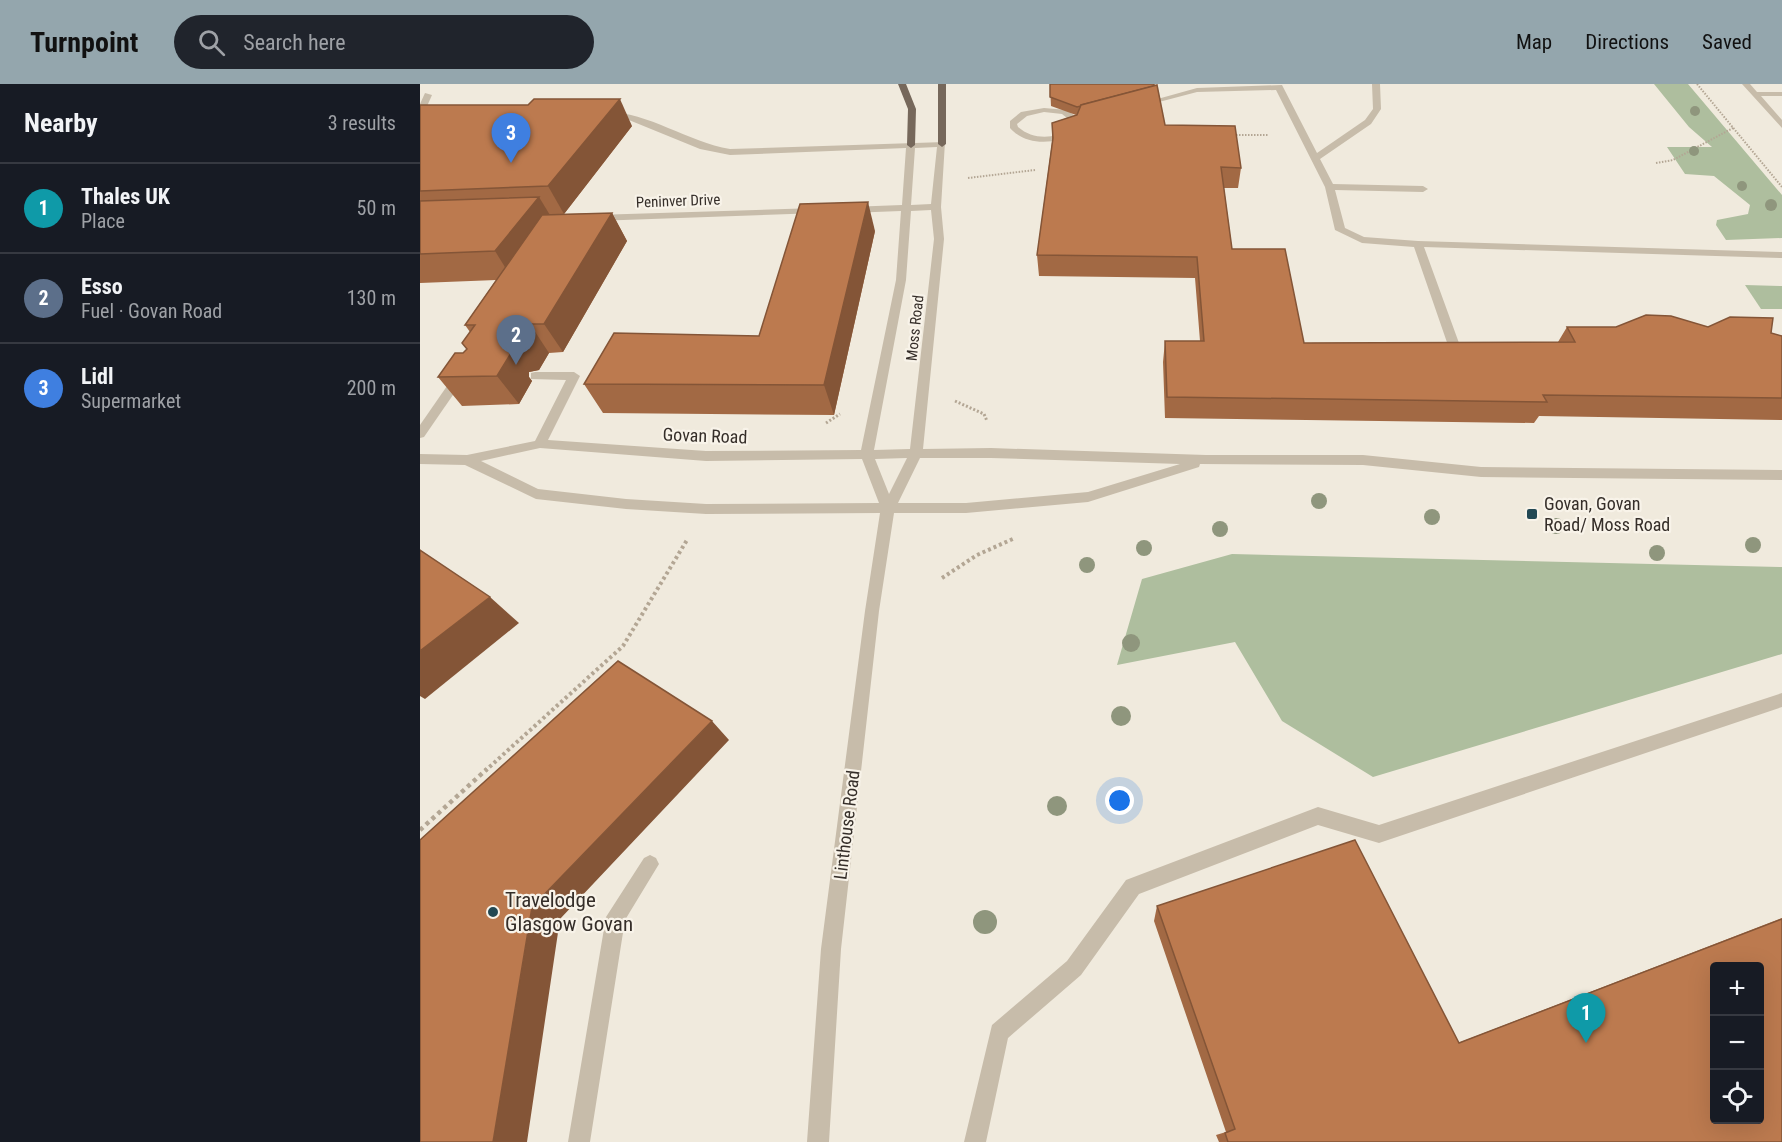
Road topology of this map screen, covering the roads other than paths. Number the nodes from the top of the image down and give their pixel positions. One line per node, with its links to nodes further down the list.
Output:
1 (902, 84): 19 (main road)
2 (942, 84): 18 (main road)
3 (1376, 84): 20 (street)
4 (1746, 84): 7 (street)
5 (1278, 86): 6 (street); 20 (street)
6 (1196, 87): 10 (street)
7 (1755, 94): 8 (street); 17 (street)
8 (1782, 94)
9 (428, 95): 11 (street)
10 (1131, 107)
11 (420, 113)
12 (593, 116): 19 (street)
13 (1087, 118): 16 (street)
14 (420, 119): 15 (street)
15 (430, 119)
16 (1076, 121): 16 (street)
17 (1782, 125)
18 (942, 144): 19 (street); 23 (street, Moss Road)
19 (910, 145): 24 (street)
20 (1315, 159): 21 (street)
21 (1330, 187): 22 (street); 28 (street)
22 (1423, 189)
23 (936, 207): 24 (street); 36 (street, Moss Road)
24 (908, 208): 25 (street); 35 (street)
25 (838, 210)
26 (826, 211): 27 (street, Peninver Drive)
27 (587, 219)
28 (1418, 244): 29 (street); 30 (street)
29 (1782, 255)
30 (1457, 354)
31 (471, 376): 33 (street)
32 (535, 376): 34 (street)
33 (420, 434)
34 (540, 444): 35 (street, Govan Road); 38 (street, Govan Road)
35 (867, 454): 36 (street, Govan Road); 41 (street)
36 (916, 454): 39 (street, Govan Road); 41 (street, Moss Road)
37 (420, 459): 38 (street, Govan Road)
38 (467, 460): 41 (street)
39 (1206, 460): 40 (street, Govan Road); 41 (street)
40 (1782, 475)
41 (888, 509): 45 (street, Linthouse Road)
42 (1782, 700): 46 (street)
43 (650, 864): 44 (street)
44 (579, 1142)
45 (818, 1142)
46 (975, 1142)

